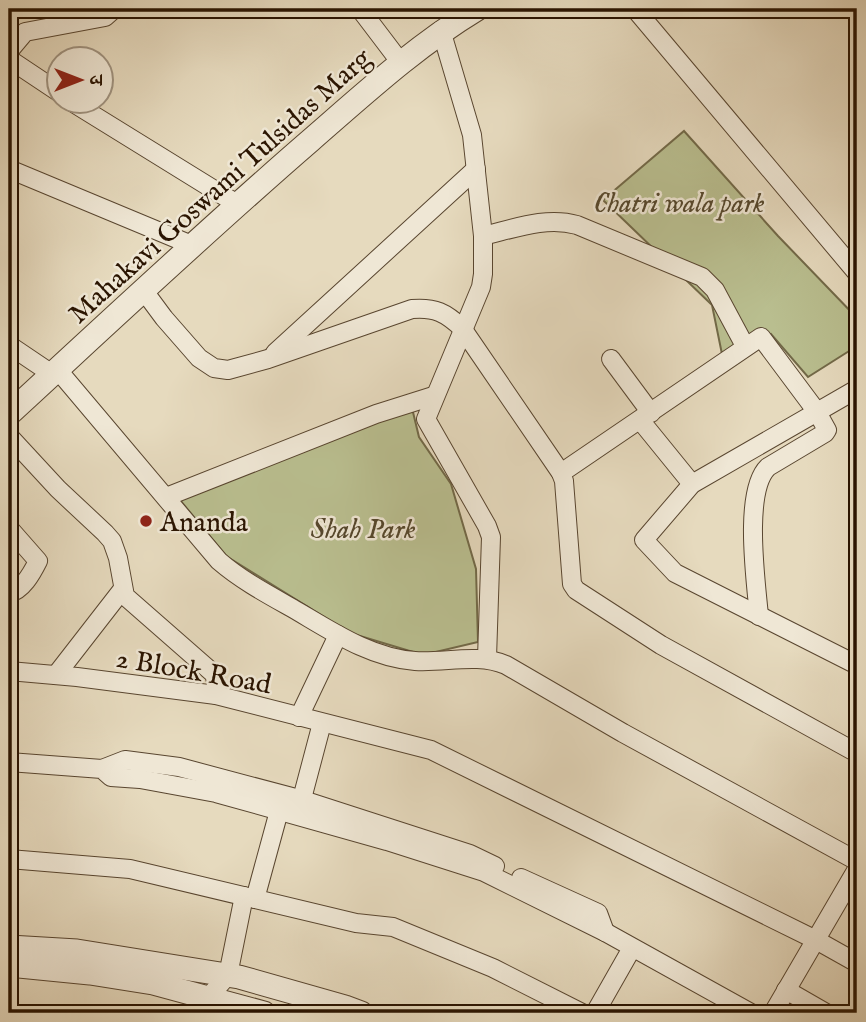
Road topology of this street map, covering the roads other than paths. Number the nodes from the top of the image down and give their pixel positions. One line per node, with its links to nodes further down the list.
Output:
1 (114, 9): 6 (street)
2 (360, 9): 8 (street)
3 (477, 9): 5 (street, Mahakavi Goswami Tulsidas Marg)
4 (635, 9): 16 (street)
5 (441, 30): 8 (street, Mahakavi Goswami Tulsidas Marg); 12 (street)
6 (9, 51)
7 (9, 60): 9 (street)
8 (401, 62): 13 (street, Mahakavi Goswami Tulsidas Marg)
9 (46, 84)
10 (95, 116): 13 (street)
11 (9, 169): 15 (street)
12 (475, 169): 14 (street); 21 (street)
13 (237, 204): 15 (street, Mahakavi Goswami Tulsidas Marg)
14 (483, 236): 18 (street); 20 (street)
15 (194, 246): 17 (street, Mahakavi Goswami Tulsidas Marg)
16 (857, 273)
17 (144, 291): 21 (street); 23 (street, Mahakavi Goswami Tulsidas Marg)
18 (462, 328): 21 (street); 25 (street); 30 (street)
19 (9, 345): 23 (street)
20 (746, 346): 26 (street); 28 (street)
21 (268, 359)
22 (611, 359): 28 (street)
23 (55, 372): 27 (street, Mahakavi Goswami Tulsidas Marg); 32 (street)
24 (857, 389): 26 (street)
25 (433, 396): 32 (street); 38 (street)
26 (817, 412): 31 (street); 36 (street)
27 (9, 414)
28 (645, 416): 30 (street); 31 (street)
29 (9, 436): 34 (street)
30 (561, 473): 45 (street)
31 (692, 484): 36 (street)
32 (166, 497): 37 (street)
33 (9, 528): 35 (street)
34 (122, 590): 41 (street); 42 (street)
35 (9, 593)
36 (759, 616): 39 (street)
37 (338, 635): 38 (street); 43 (street)
38 (487, 658): 51 (street)
39 (857, 665)
40 (9, 671): 41 (street, 2 Block Road)
41 (56, 675): 42 (street, 2 Block Road)
42 (216, 695): 43 (street, 2 Block Road)
43 (299, 717): 44 (street, 2 Block Road)
44 (322, 723): 48 (street); 54 (street, 2 Block Road)
45 (857, 753)
46 (9, 762): 47 (street)
47 (102, 769): 48 (street); 49 (street)
48 (300, 807): 49 (street); 56 (street)
49 (279, 811): 53 (street)
50 (9, 859): 53 (street)
51 (857, 862)
52 (857, 869): 54 (street)
53 (250, 897): 59 (street); 64 (street)
54 (816, 940): 57 (street, 2 Block Road); 60 (street)
55 (9, 947): 59 (street)
56 (632, 948): 65 (street); 66 (street)
57 (857, 963)
58 (9, 965): 61 (street)
59 (228, 975): 61 (street); 63 (street)
60 (786, 990): 67 (street); 68 (street)
61 (206, 1006): 62 (street)
62 (264, 1013)
63 (361, 1013)
64 (582, 1013)
65 (595, 1013)
66 (751, 1013)
67 (773, 1013)
68 (826, 1013)

